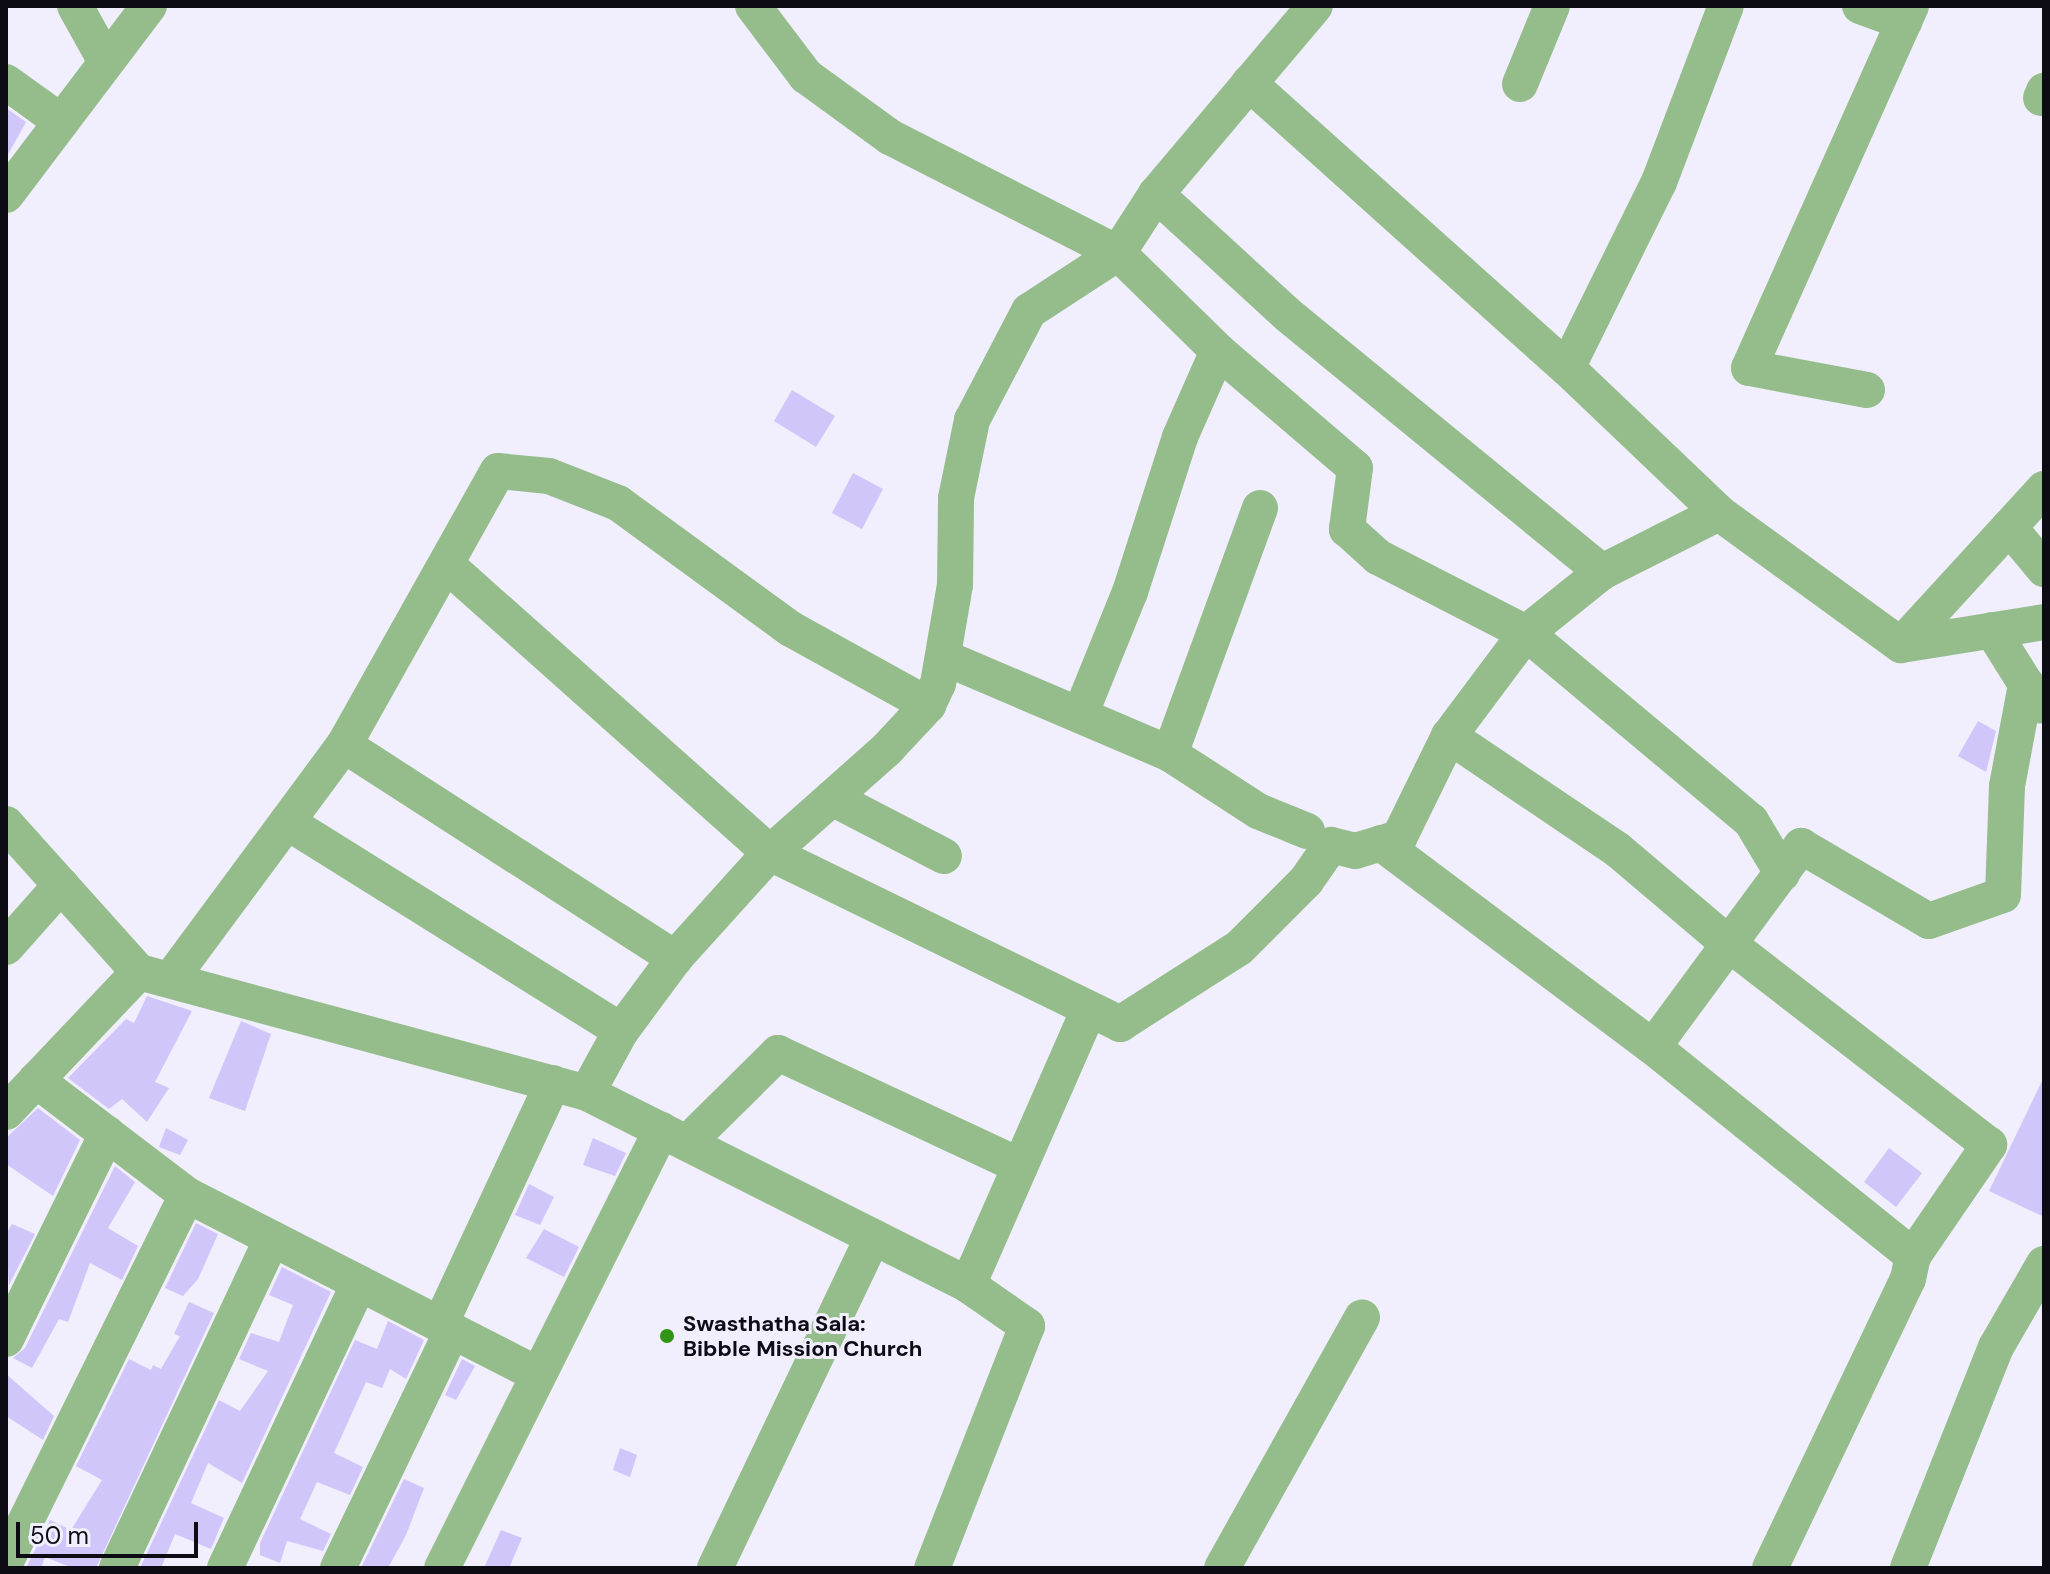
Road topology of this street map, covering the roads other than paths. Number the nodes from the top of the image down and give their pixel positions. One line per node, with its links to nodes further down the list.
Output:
1 (75, 6): 9 (street)
2 (149, 6): 9 (street)
3 (753, 6): 16 (street)
4 (1315, 6): 10 (street)
5 (1552, 6): 11 (street)
6 (1726, 6): 18 (street)
7 (1860, 6): 8 (street)
8 (1907, 14): 19 (street)
9 (105, 60): 13 (street)
10 (1249, 83): 14 (street); 18 (street)
11 (1520, 84)
12 (9, 89): 13 (street)
13 (60, 121): 15 (street)
14 (1156, 194): 16 (street); 26 (street)
15 (6, 195)
16 (1118, 253): 17 (street); 31 (street)
17 (1218, 351): 29 (street); 34 (street)
18 (1567, 368): 22 (street)
19 (1867, 390)
20 (2044, 489): 23 (street)
21 (1260, 508): 37 (street)
22 (1719, 513): 26 (street); 30 (street)
23 (2009, 527): 25 (street); 30 (street)
24 (448, 566): 33 (street); 36 (street); 43 (street)
25 (2044, 569)
26 (1602, 572): 29 (street)
27 (2044, 622): 28 (street)
28 (1992, 630): 30 (street); 32 (street)
29 (1526, 633): 35 (street); 45 (street)
30 (1901, 645)
31 (943, 657): 33 (street); 34 (street)
32 (2035, 698): 45 (street)
33 (928, 705): 38 (street)
34 (1080, 715): 37 (street)
35 (1449, 736): 42 (street); 47 (street)
36 (344, 745): 39 (street); 49 (street)
37 (1170, 754): 41 (street)
38 (832, 798): 43 (street); 44 (street)
39 (287, 822): 50 (street); 52 (street)
40 (6, 824): 46 (street)
41 (1307, 831)
42 (1381, 843): 51 (street); 53 (street)
43 (770, 853): 49 (street); 51 (street)
44 (944, 856)
45 (1782, 873): 47 (street)
46 (61, 885): 48 (street); 50 (street)
47 (1730, 945): 53 (street); 64 (street)
48 (6, 947)
49 (675, 958): 52 (street)
50 (154, 976): 54 (street); 55 (street)
51 (1089, 1009): 60 (street)
52 (621, 1031): 56 (street)
53 (1653, 1047): 64 (street)
54 (36, 1080): 57 (street); 58 (street)
55 (553, 1083): 56 (street); 69 (street)
56 (587, 1093): 59 (street)
57 (6, 1112)
58 (107, 1134): 61 (street); 70 (street)
59 (674, 1136): 60 (street); 62 (street); 71 (street)
60 (1020, 1166): 67 (street)
61 (187, 1195): 63 (street); 72 (street)
62 (873, 1237): 67 (street); 77 (street)
63 (272, 1239): 66 (street); 73 (street)
64 (1913, 1256): 80 (street)
65 (2044, 1264): 81 (street)
66 (359, 1283): 69 (street); 74 (street)
67 (968, 1285): 78 (street)
68 (1362, 1317): 79 (street)
69 (446, 1328): 71 (street); 75 (street)
70 (6, 1339)
71 (537, 1374): 76 (street)
72 (6, 1561)
73 (117, 1568)
74 (225, 1568)
75 (338, 1568)
76 (442, 1568)
77 (715, 1568)
78 (932, 1568)
79 (1222, 1568)
80 (1770, 1568)
81 (1908, 1568)

